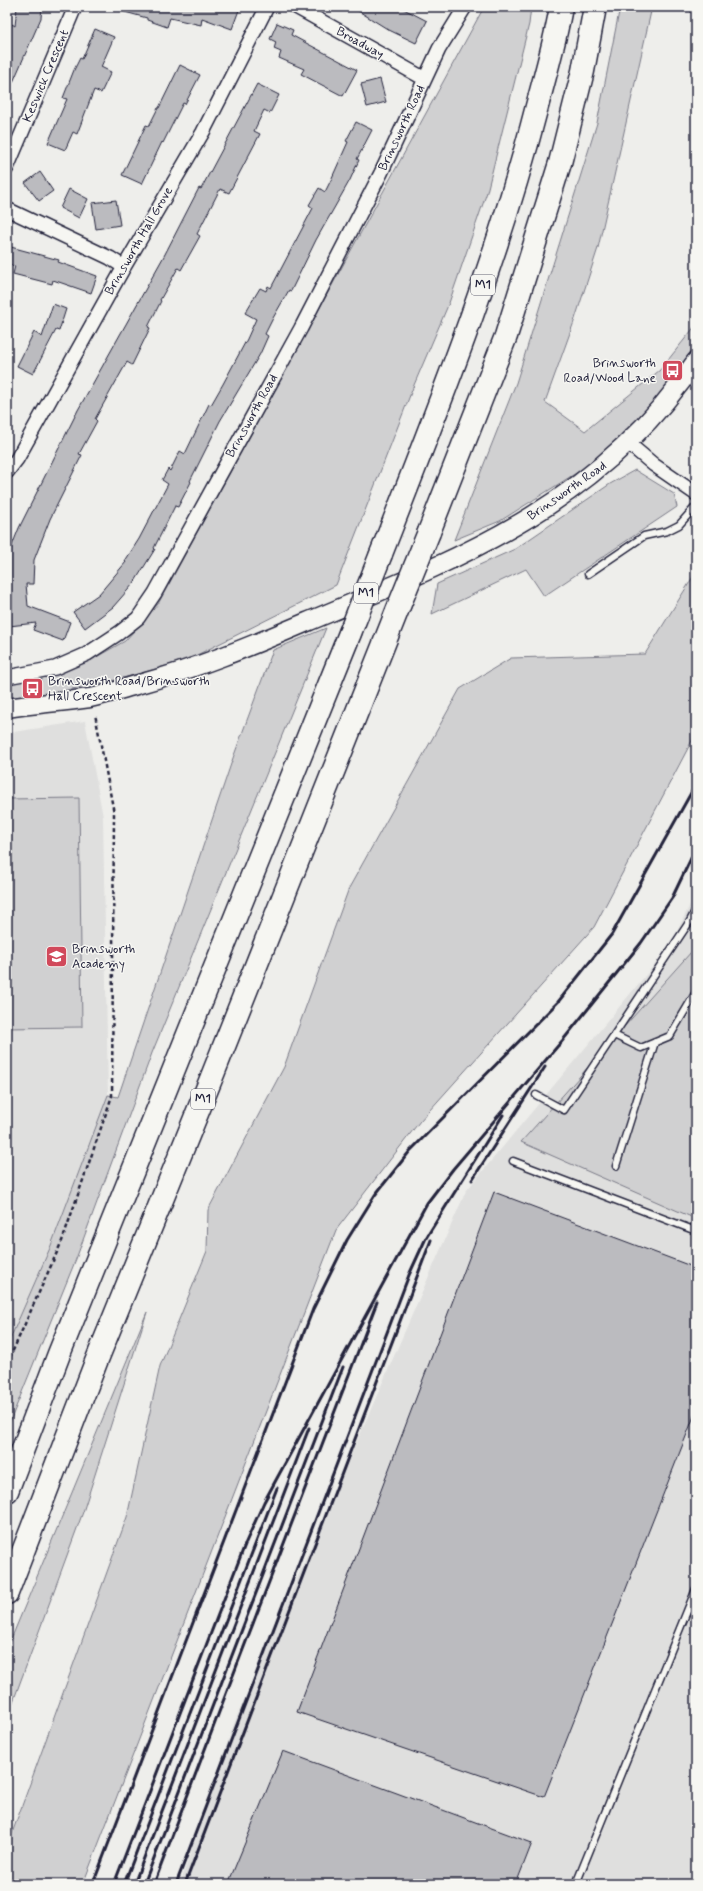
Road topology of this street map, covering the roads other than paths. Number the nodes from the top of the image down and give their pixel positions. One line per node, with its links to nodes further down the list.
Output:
1 (75, 7): 8 (street, Keswick Crescent)
2 (266, 7): 10 (street, Brinsworth Hall Grove)
3 (296, 7): 7 (street, Broadway)
4 (465, 7): 7 (street, Brinsworth Road)
5 (561, 7): 27 (highway, M1, bridge)
6 (595, 7): 29 (highway, M1, bridge)
7 (425, 79): 17 (street, Brinsworth Road)
8 (7, 168)
9 (7, 209): 10 (street)
10 (124, 267): 13 (street, Brinsworth Hall Grove)
11 (696, 360): 12 (main road, Brinsworth Road)
12 (628, 443): 14 (street); 18 (main road, Brinsworth Road)
13 (7, 472)
14 (696, 494)
15 (696, 506): 16 (lane)
16 (588, 574)
17 (7, 677)
18 (7, 708)
19 (696, 909): 21 (lane)
20 (696, 992): 22 (lane)
21 (614, 1035): 22 (lane); 23 (lane)
22 (655, 1042): 25 (lane)
23 (536, 1095)
24 (513, 1161): 26 (lane)
25 (616, 1166)
26 (696, 1231)
27 (7, 1491)
28 (696, 1588): 30 (lane)
29 (7, 1593)
30 (576, 1884)

